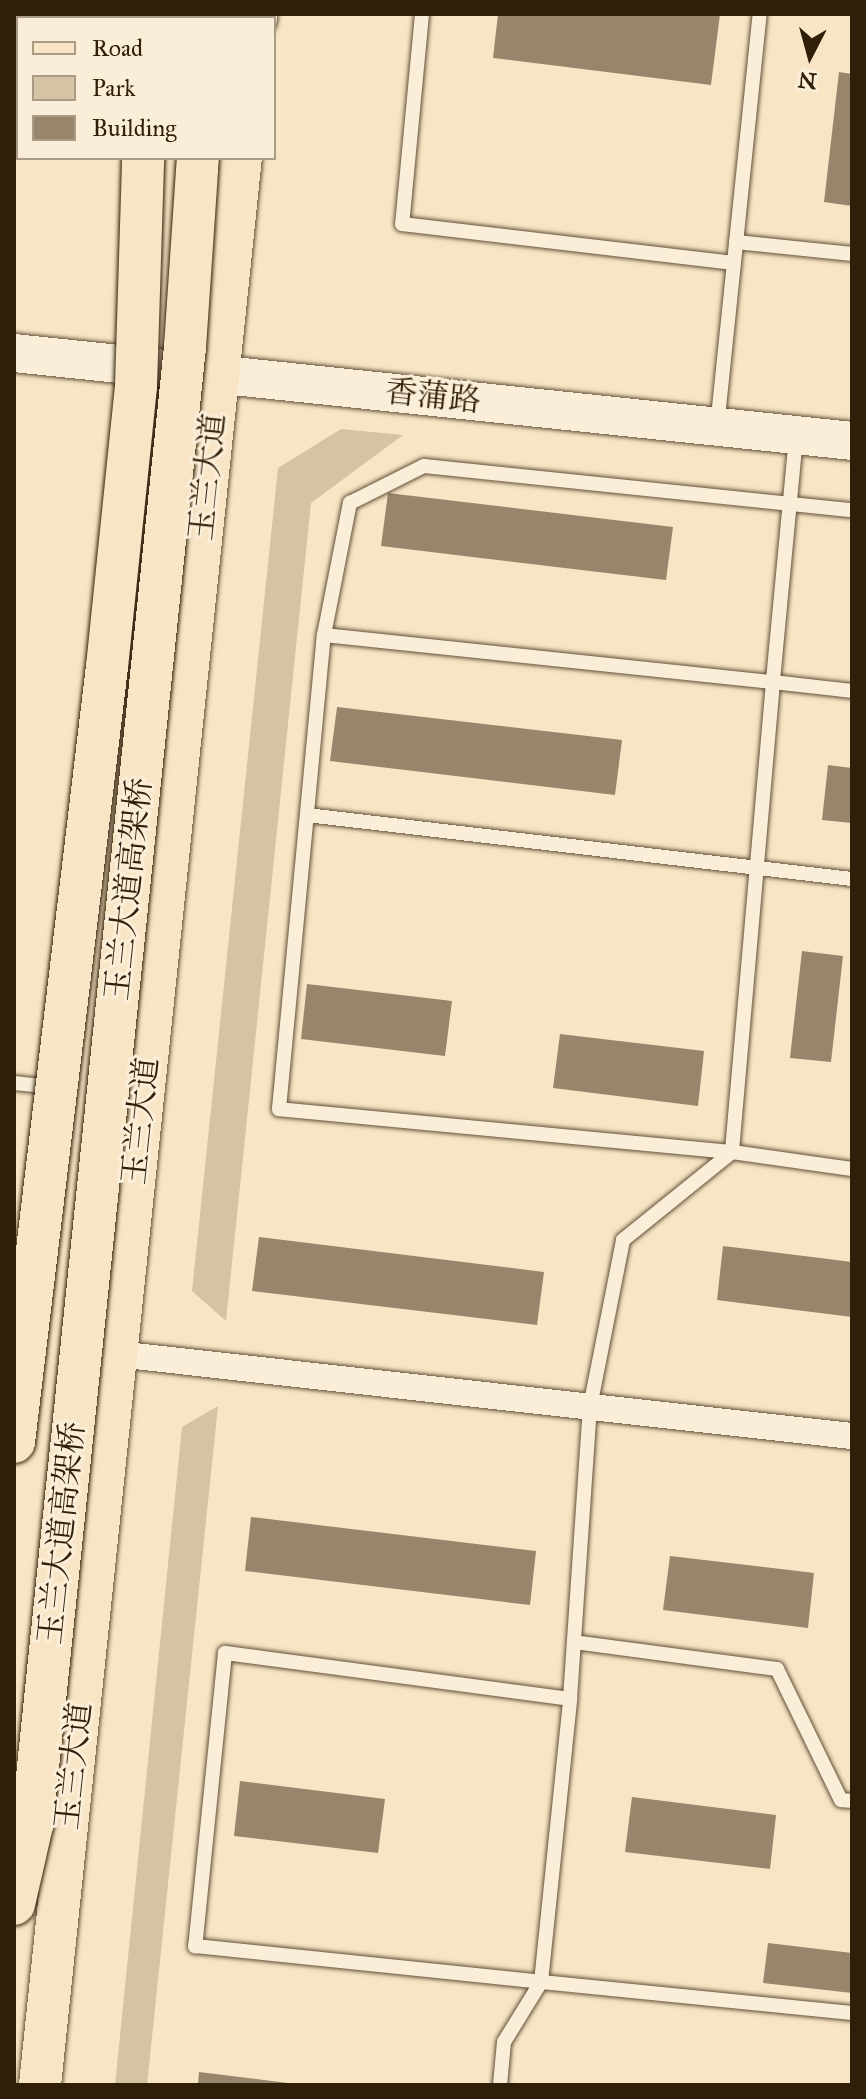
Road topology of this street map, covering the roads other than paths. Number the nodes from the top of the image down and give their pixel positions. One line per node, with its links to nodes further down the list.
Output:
1 (422, 14): 9 (lane)
2 (760, 14): 7 (lane)
3 (143, 160): 11 (main road)
4 (143, 160): 31 (main road, 玉兰大道高架桥, bridge)
5 (198, 160): 35 (main road, 玉兰大道高架桥, bridge)
6 (241, 160): 12 (main road, 玉兰大道)
7 (736, 242): 8 (lane); 9 (lane)
8 (852, 254)
9 (734, 263): 13 (lane)
10 (14, 353): 11 (street, 香蒲路)
11 (121, 365): 12 (street, 香蒲路); 24 (main road)
12 (219, 375): 13 (street, 香蒲路); 28 (main road, 玉兰大道)
13 (717, 427): 14 (street, 香蒲路)
14 (796, 436): 15 (street, 香蒲路); 16 (lane)
15 (852, 441)
16 (790, 503): 17 (lane); 18 (lane); 19 (lane)
17 (852, 510)
18 (324, 635): 19 (lane); 21 (lane)
19 (773, 682): 20 (lane); 22 (lane)
20 (852, 691)
21 (307, 815): 22 (lane); 25 (lane)
22 (758, 869): 23 (lane); 25 (lane)
23 (852, 879)
24 (28, 1085): 27 (main road)
25 (732, 1152): 26 (lane); 29 (lane)
26 (852, 1169)
27 (15, 1322)
28 (117, 1354): 29 (street); 38 (main road, 玉兰大道)
29 (590, 1407): 30 (street); 32 (lane)
30 (852, 1436)
31 (14, 1442)
32 (574, 1642): 33 (lane); 34 (lane)
33 (570, 1699): 36 (lane); 36 (lane)
34 (852, 1801)
35 (14, 1904)
36 (541, 1982): 37 (lane); 39 (lane)
37 (852, 2013)
38 (40, 2085)
39 (500, 2085)

